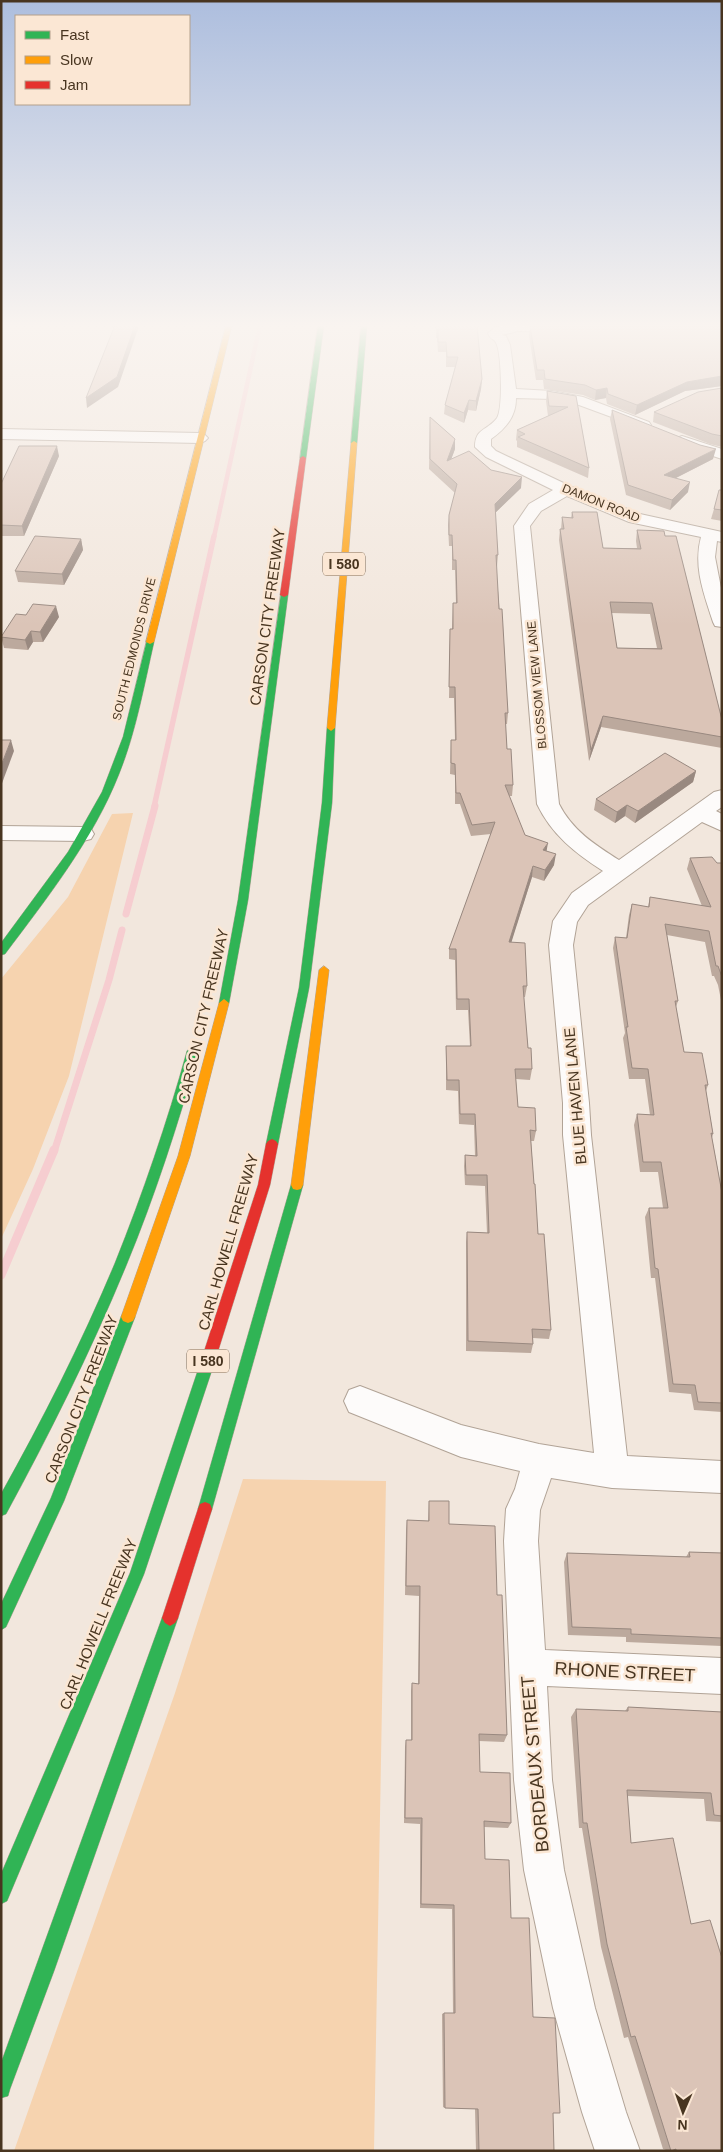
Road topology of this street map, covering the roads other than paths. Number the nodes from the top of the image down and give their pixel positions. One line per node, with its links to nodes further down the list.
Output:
1 (203, 425): 7 (main road, SOUTH EDMONDS DRIVE)
2 (308, 425): 12 (main road, CARSON CITY FREEWAY)
3 (356, 425): 13 (main road, I 580)
4 (497, 425): 9 (street, DAMON ROAD)
5 (644, 425): 8 (street)
6 (1, 434): 7 (street)
7 (200, 438): 16 (main road, SOUTH EDMONDS DRIVE)
8 (722, 454)
9 (566, 490): 10 (street, DAMON ROAD); 18 (street, BLOSSOM VIEW LANE)
10 (716, 536): 11 (street)
11 (722, 622)
12 (270, 713): 19 (main road); 28 (main road, CARSON CITY FREEWAY)
13 (327, 802): 17 (main road); 31 (main road, CARL HOWELL FREEWAY / I 580)
14 (715, 811): 18 (street, BLUE HAVEN LANE)
15 (1, 833): 16 (street)
16 (83, 834): 20 (main road, SOUTH EDMONDS DRIVE)
17 (334, 848)
18 (620, 871): 25 (street, BLUE HAVEN LANE)
19 (232, 894)
20 (1, 951)
21 (325, 962): 32 (main road)
22 (196, 1040): 27 (main road)
23 (360, 1401): 24 (street)
24 (539, 1460): 25 (street); 29 (street, BORDEAUX STREET)
25 (612, 1472): 26 (street)
26 (722, 1477)
27 (1, 1509)
28 (1, 1622)
29 (527, 1667): 30 (street, RHONE STREET); 33 (street, BORDEAUX STREET)
30 (722, 1676)
31 (1, 1895)
32 (1, 2089)
33 (618, 2151)

